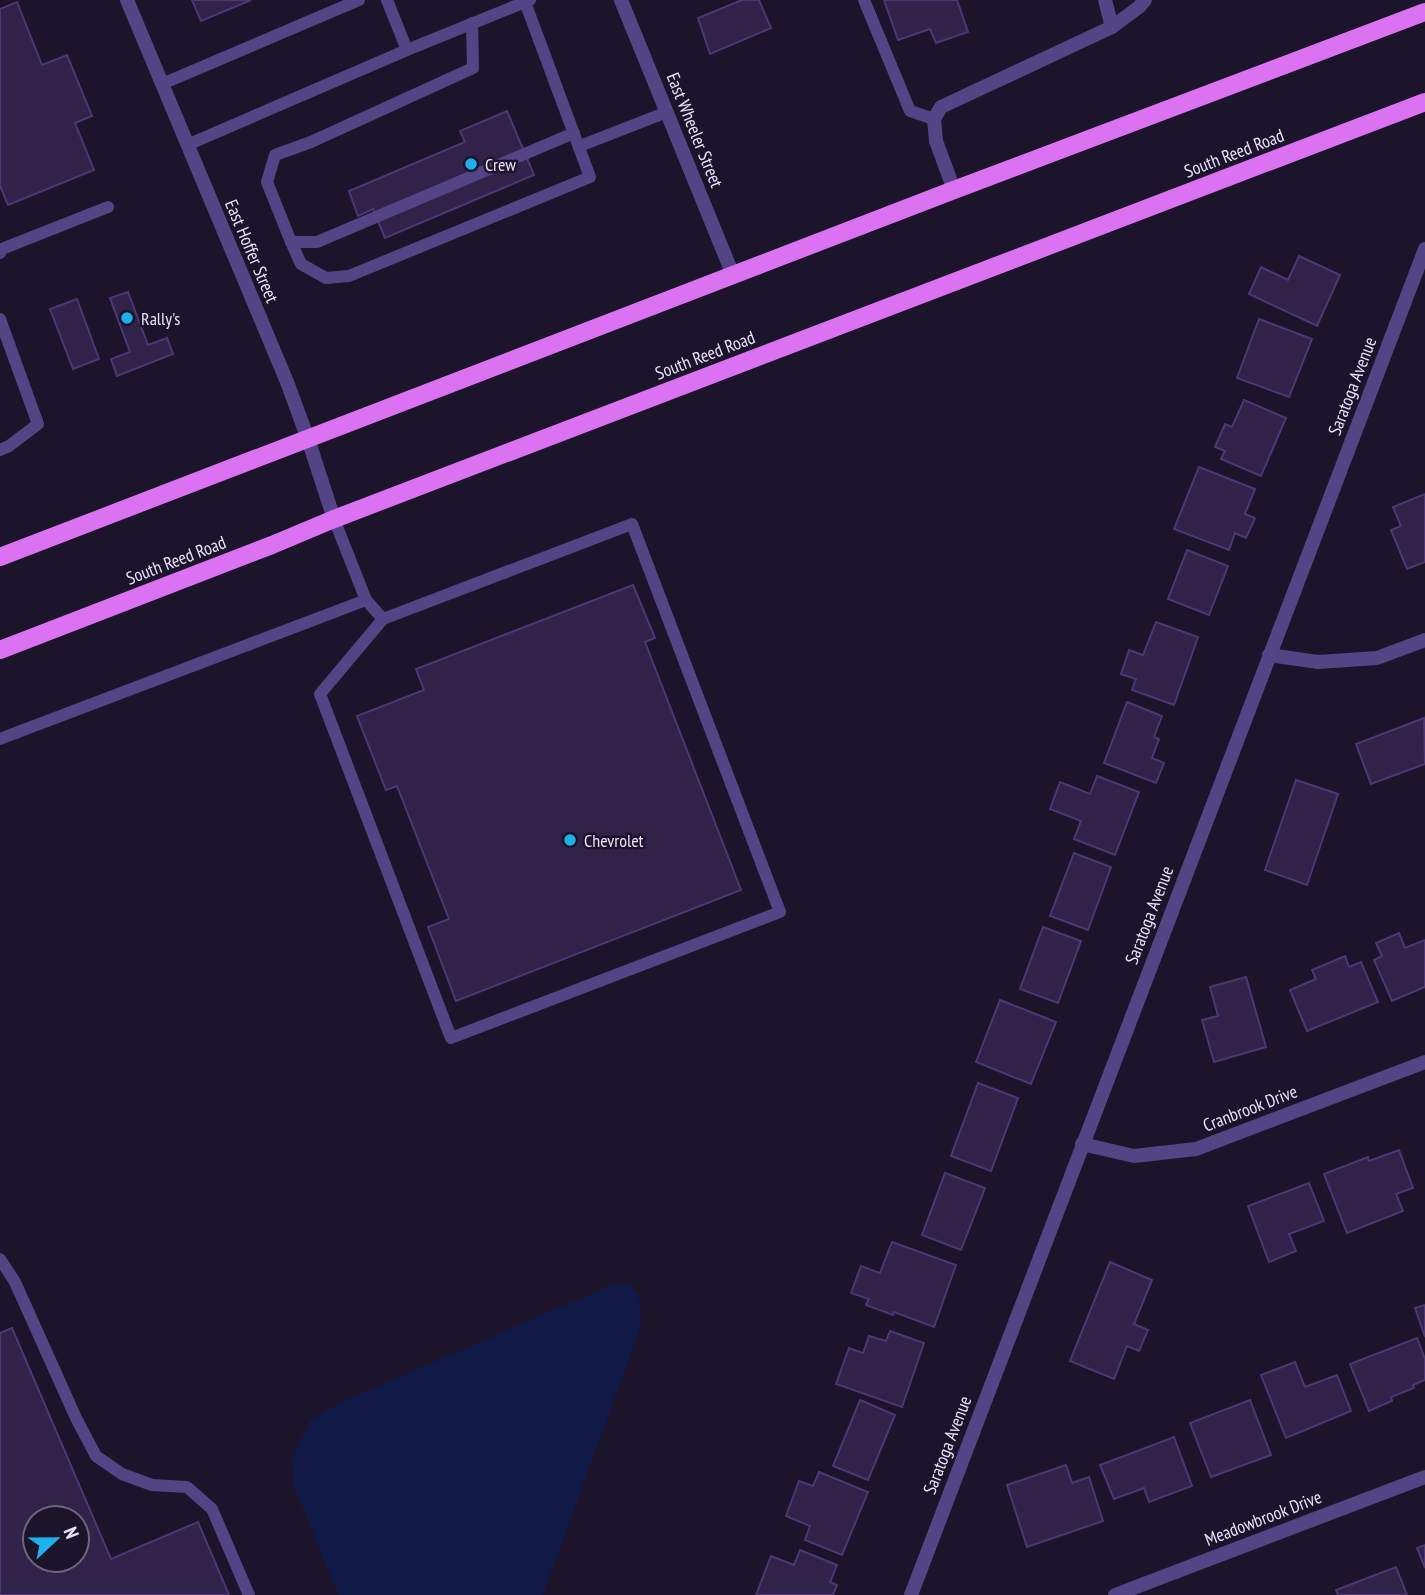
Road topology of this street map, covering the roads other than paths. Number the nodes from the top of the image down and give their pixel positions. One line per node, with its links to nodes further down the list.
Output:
1 (127, 0): 13 (street, East Hoffer Street)
2 (359, 0): 13 (lane)
3 (387, 0): 12 (lane)
4 (621, 0): 15 (street, East Wheeler Street)
5 (863, 0): 16 (lane)
6 (1105, 0): 11 (street)
7 (1144, 0): 11 (street)
8 (527, 1): 10 (lane); 17 (lane)
9 (1425, 12): 20 (main road)
10 (472, 23): 12 (lane); 22 (lane)
11 (1112, 27): 16 (street)
12 (407, 50): 18 (lane)
13 (162, 84): 18 (street, East Hoffer Street)
14 (1425, 102): 29 (main road, South Reed Road)
15 (667, 112): 19 (lane); 25 (street, East Wheeler Street)
16 (934, 119): 20 (street)
17 (574, 132): 19 (lane); 22 (lane)
18 (187, 145): 27 (street, East Hoffer Street)
19 (580, 146): 22 (lane)
20 (954, 190): 25 (main road)
21 (108, 207): 24 (lane)
22 (291, 242)
23 (1425, 249): 35 (street, Saratoga Avenue)
24 (1, 250)
25 (733, 275): 27 (main road)
26 (0, 319): 28 (lane)
27 (308, 439): 29 (street, East Hoffer Street); 30 (main road)
28 (0, 450)
29 (334, 519): 31 (lane); 34 (main road, South Reed Road)
30 (0, 557)
31 (366, 600): 32 (lane); 36 (lane)
32 (383, 619): 32 (lane)
33 (1425, 640): 35 (street)
34 (0, 650)
35 (1269, 655): 38 (street, Saratoga Avenue)
36 (0, 739)
37 (1425, 1062): 38 (street, Cranbrook Drive)
38 (1082, 1144): 42 (street, Saratoga Avenue)
39 (0, 1259): 41 (lane)
40 (1425, 1478): 43 (street, Meadowbrook Drive)
41 (249, 1595)
42 (911, 1595)
43 (1115, 1595)

